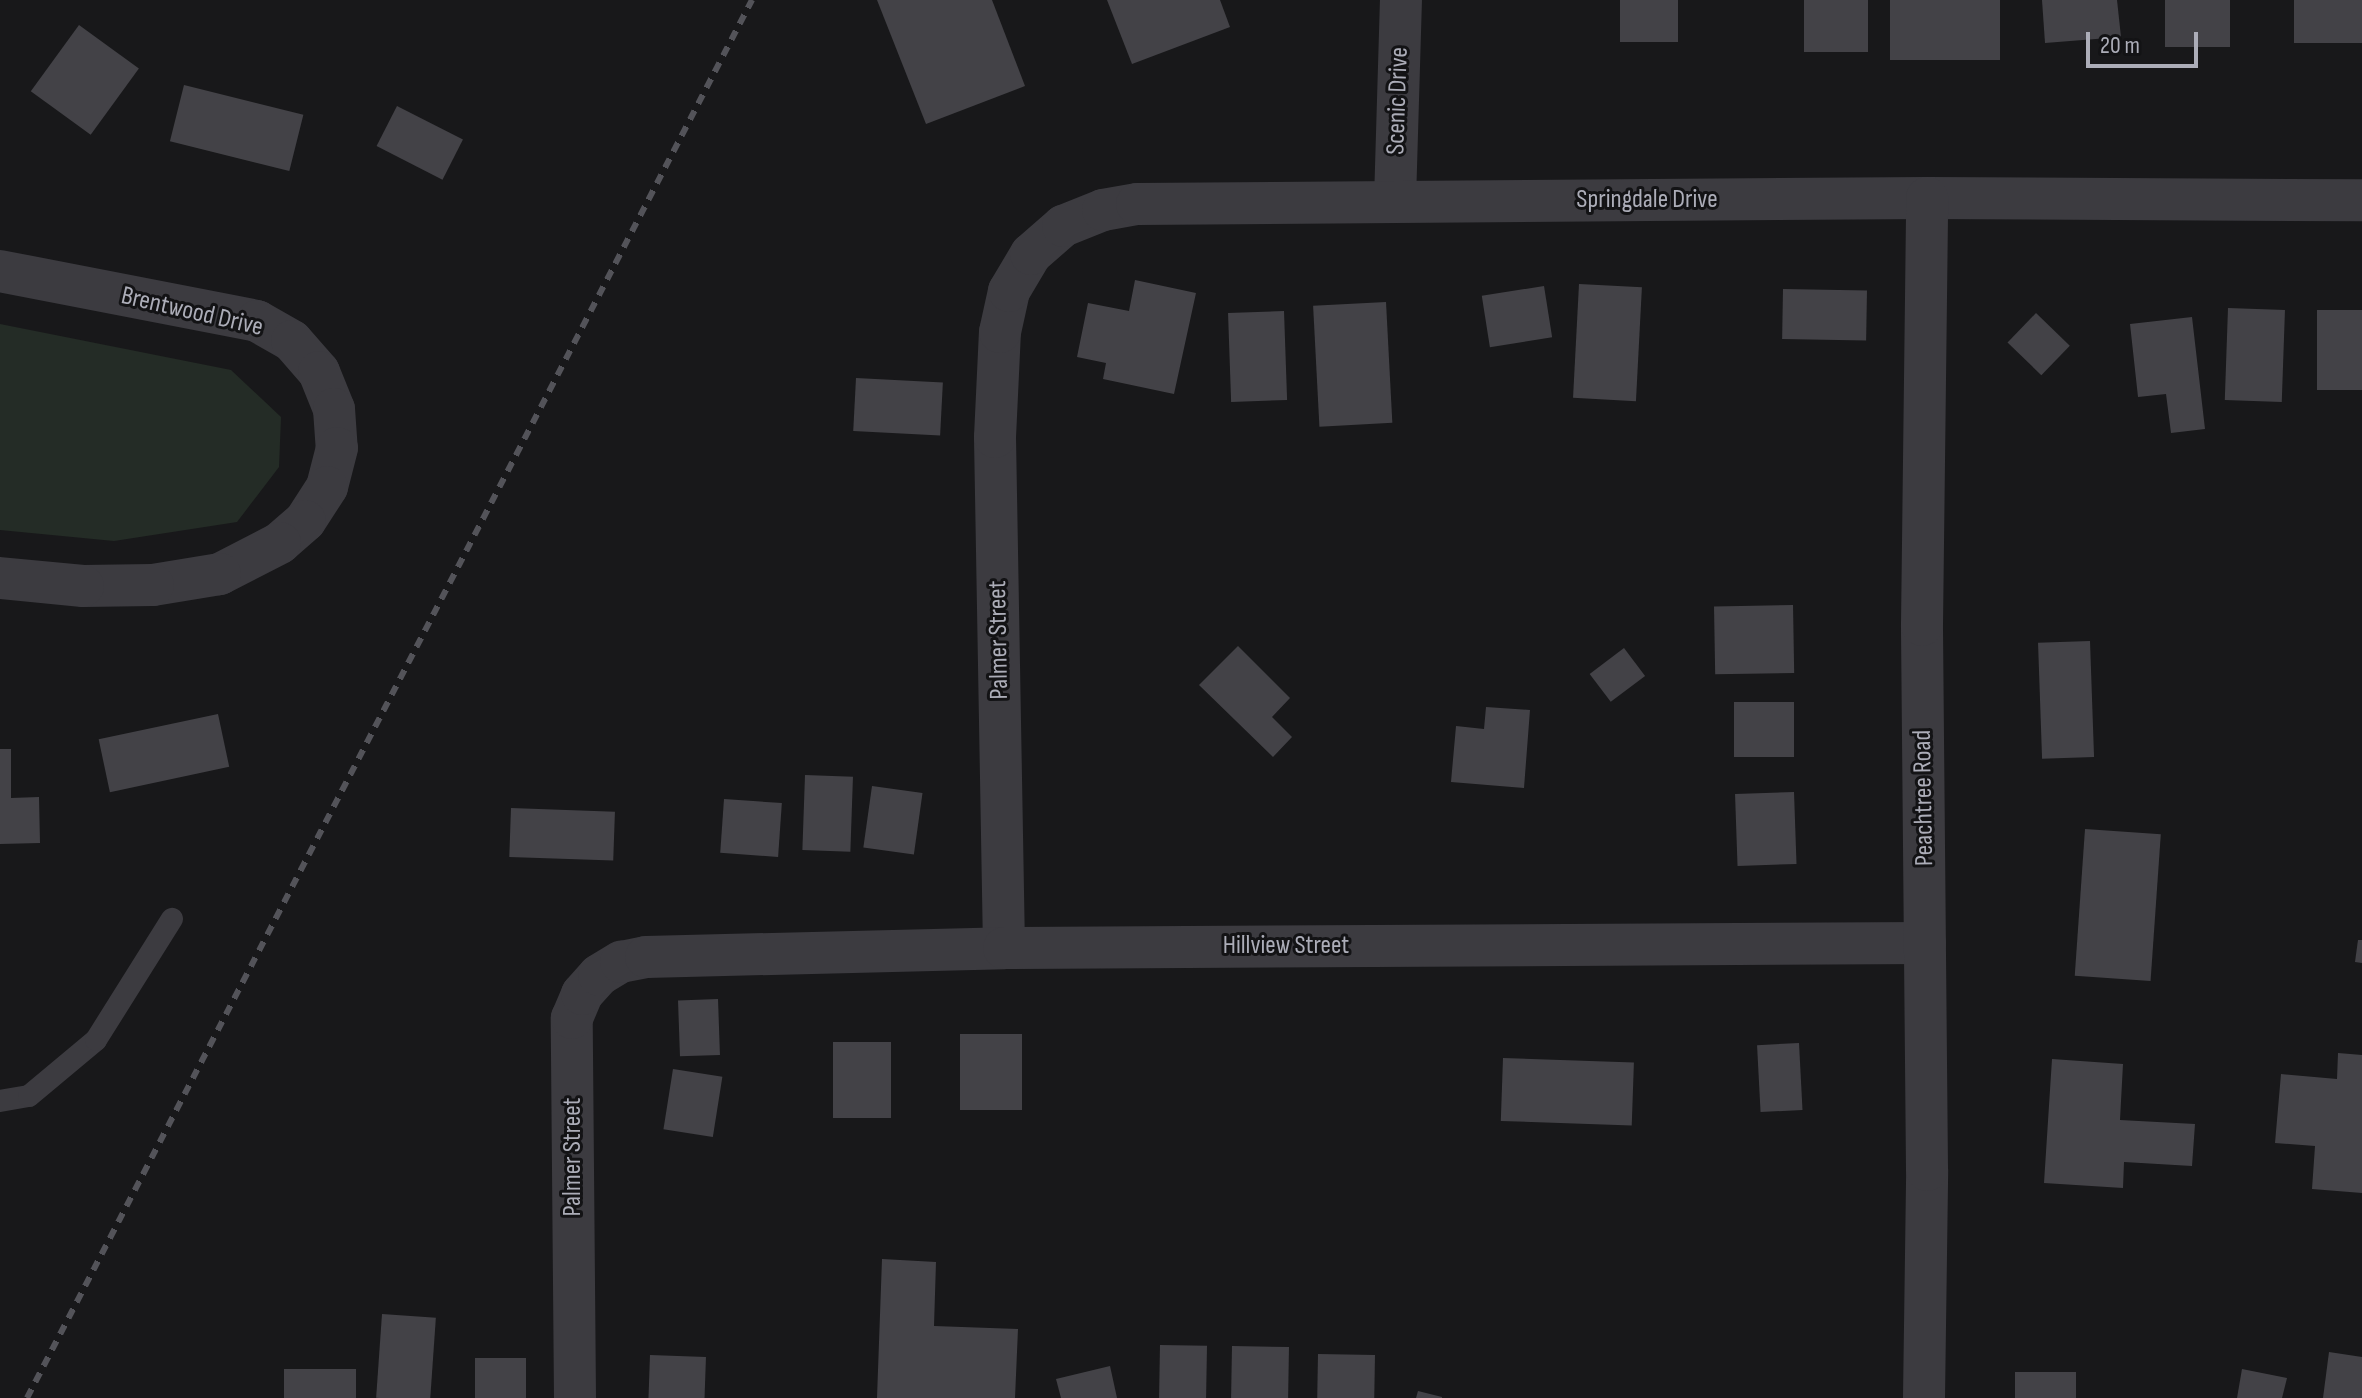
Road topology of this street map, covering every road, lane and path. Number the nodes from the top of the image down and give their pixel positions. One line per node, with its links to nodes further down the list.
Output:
1 (1401, 0): 4 (street, Scenic Drive)
2 (1927, 198): 3 (street, Springdale Drive); 4 (street, Springdale Drive); 9 (street, Peachtree Road)
3 (2362, 200)
4 (1395, 201): 6 (street, Springdale Drive)
5 (0, 271): 7 (street, Brentwood Drive)
6 (1000, 332): 10 (street, Palmer Street)
7 (0, 578)
8 (172, 919): 12 (lane)
9 (1925, 943): 10 (street, Hillview Street); 14 (street, Peachtree Road)
10 (1004, 948): 11 (street, Hillview Street)
11 (646, 957): 13 (street, Palmer Street)
12 (0, 1101)
13 (575, 1398)
14 (1924, 1398)

